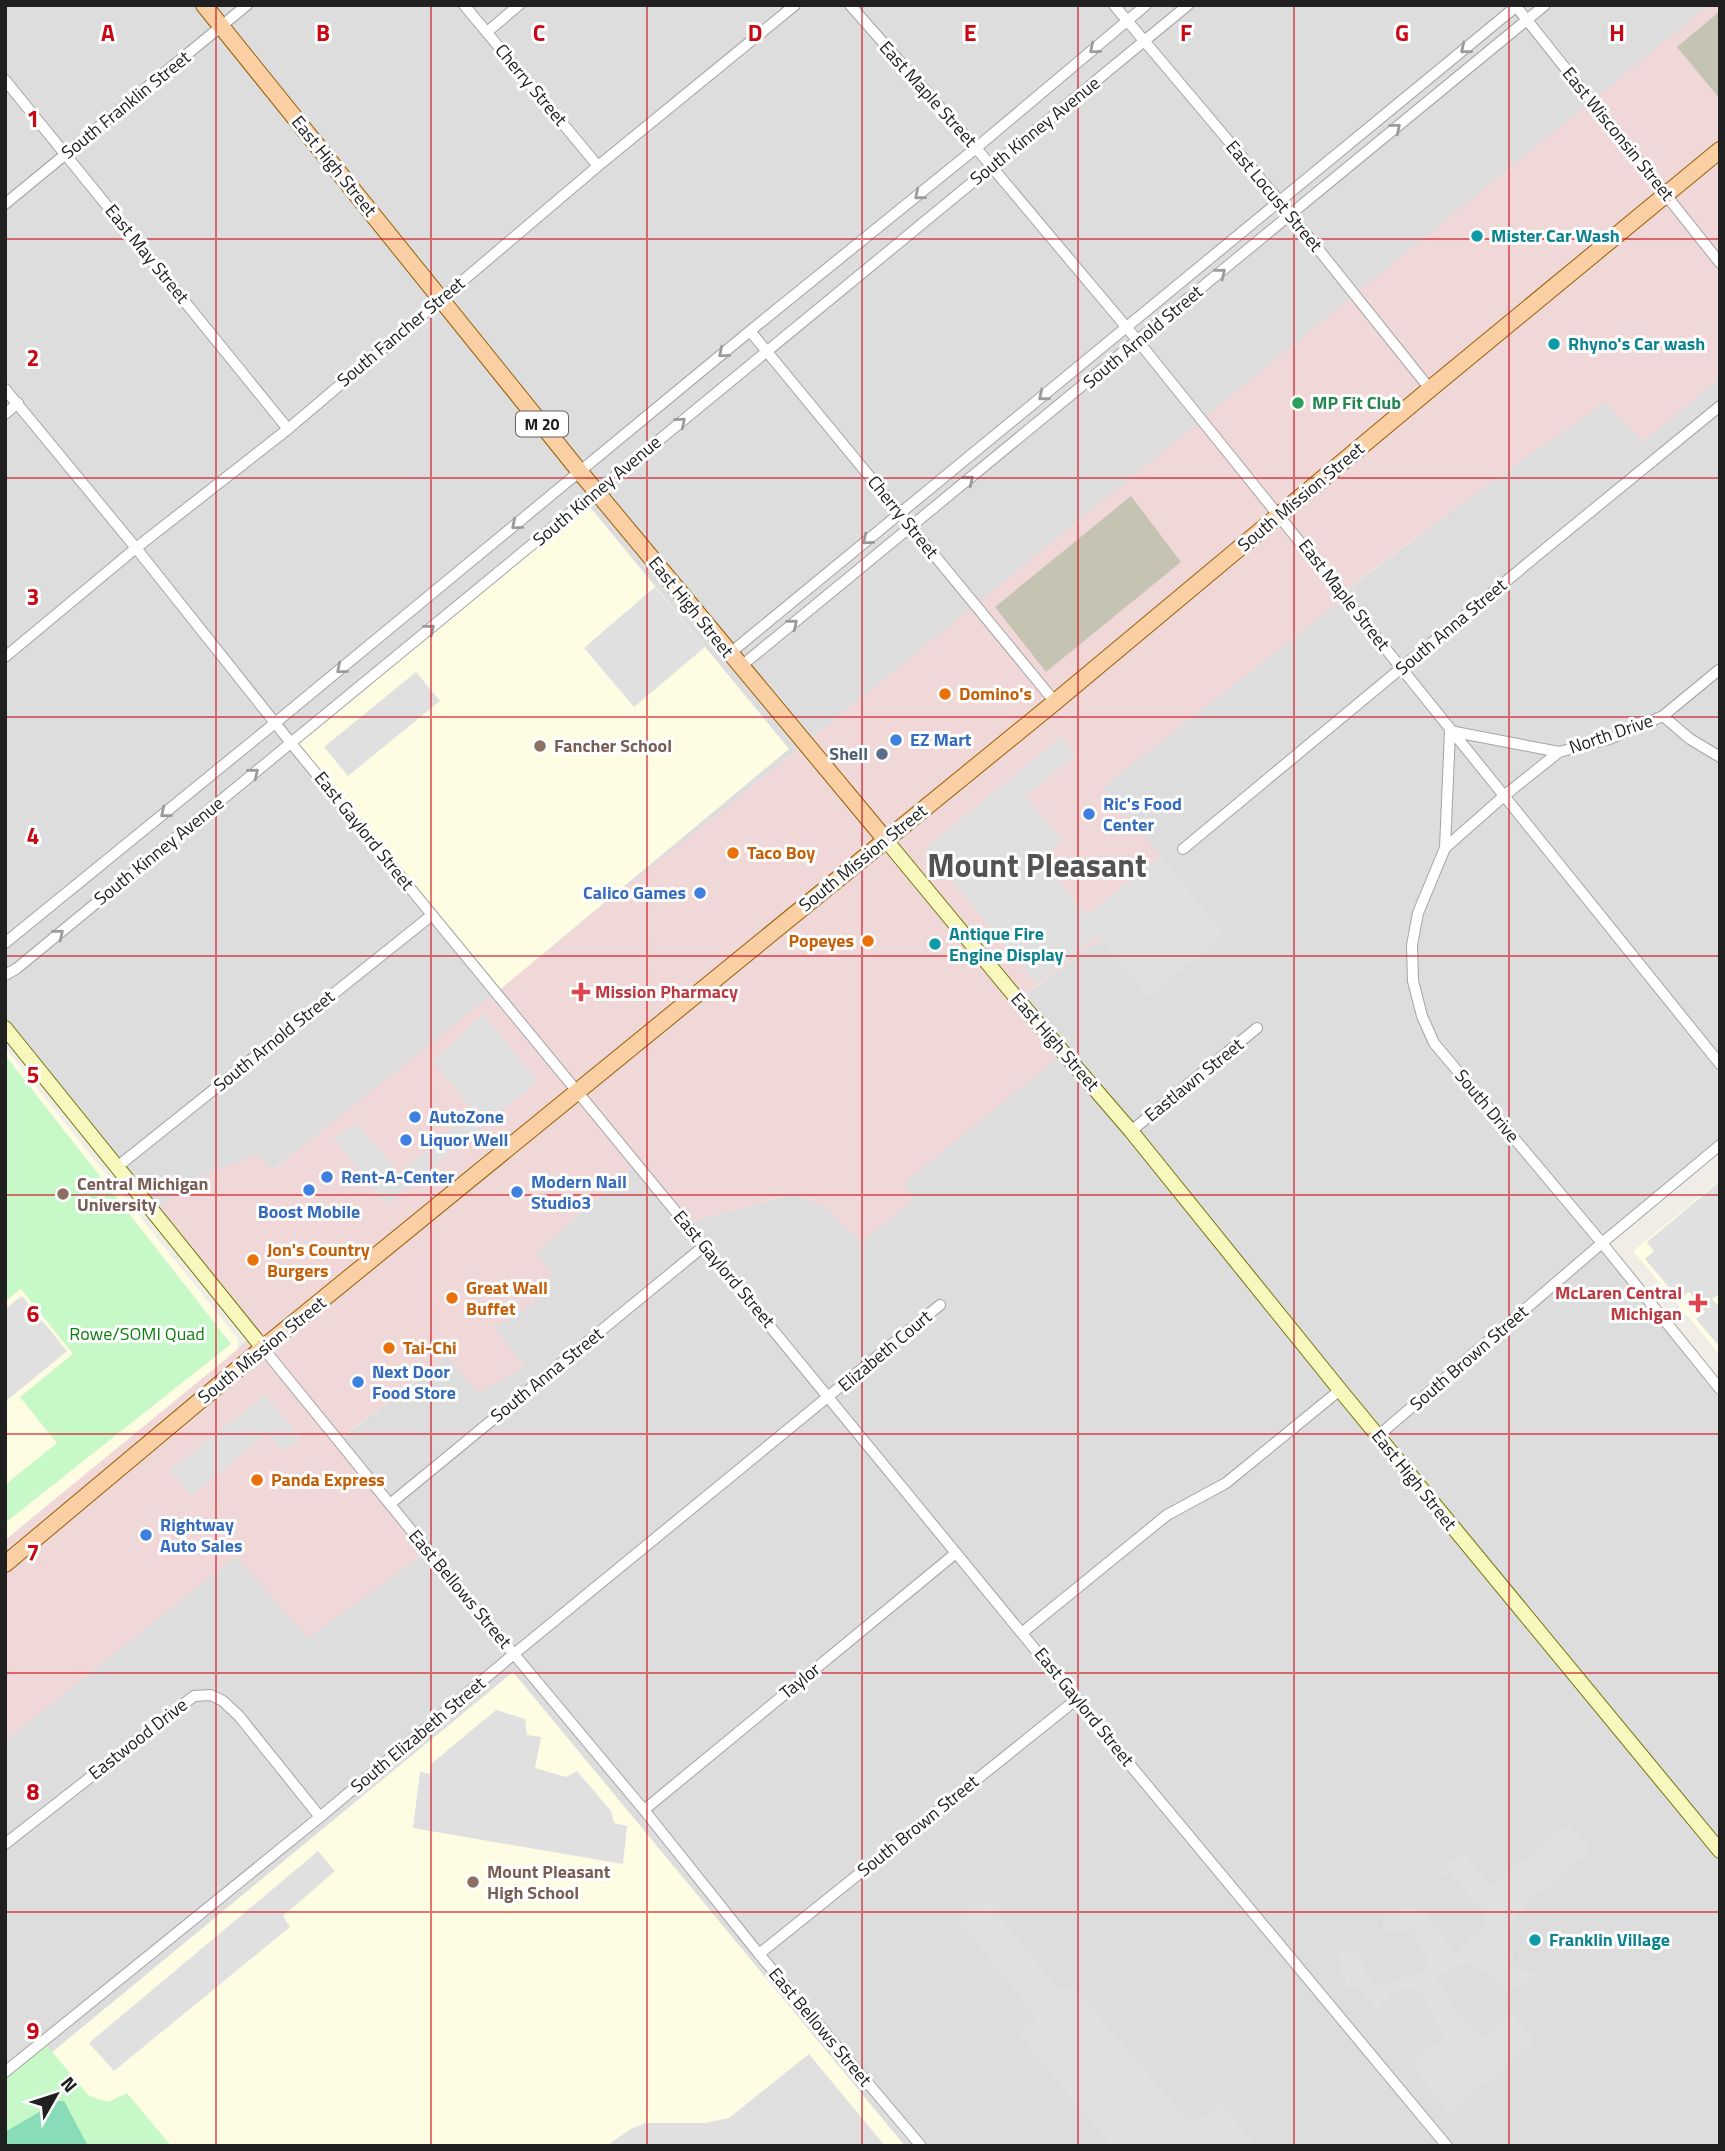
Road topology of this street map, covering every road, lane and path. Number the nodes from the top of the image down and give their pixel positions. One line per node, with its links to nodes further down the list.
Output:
1 (204, 5): 14 (main road, East High Street / M 20)
2 (247, 5): 14 (street, South Franklin Street)
3 (464, 5): 15 (street, Cherry Street)
4 (519, 5): 15 (street)
5 (795, 5): 21 (street, South Fancher Street)
6 (850, 5): 18 (street, East Maple Street)
7 (1114, 5): 13 (street, East Locust Street)
8 (1146, 5): 13 (street, South Kinney Avenue)
9 (1188, 5): 16 (street, South Kinney Avenue)
10 (1545, 5): 12 (street, South Arnold Street)
11 (1516, 6): 12 (street, East Wisconsin Street); 24 (street, South Arnold Street, one-way to 24)
12 (1528, 20): 23 (street, East Wisconsin Street); 26 (street, South Arnold Street, one-way to 12)
13 (1127, 21): 16 (street, East Locust Street); 18 (street, South Kinney Avenue, one-way to 18)
14 (221, 26): 20 (street, South Franklin Street); 28 (main road, East High Street / M 20)
15 (486, 32): 21 (street, Cherry Street)
16 (1144, 41): 22 (street, South Kinney Avenue); 24 (street, East Locust Street)
17 (5, 80): 20 (street, East May Street)
18 (976, 148): 22 (street, East Maple Street); 30 (street, South Kinney Avenue, one-way to 30)
19 (1720, 150): 23 (main road, South Mission Street)
20 (66, 154): 25 (street, South Franklin Street); 38 (street, East May Street)
21 (598, 166): 28 (street, South Fancher Street)
22 (992, 167): 29 (street, East Maple Street); 32 (street, South Kinney Avenue)
23 (1667, 194): 27 (street, East Wisconsin Street); 34 (main road, South Mission Street)
24 (1279, 201): 26 (street, East Locust Street); 29 (street, South Arnold Street)
25 (5, 204)
26 (1291, 215): 31 (street, South Arnold Street, one-way to 26); 34 (street, East Locust Street)
27 (1720, 263)
28 (441, 299): 38 (street, South Fancher Street); 39 (main road, East High Street / M 20)
29 (1127, 328): 31 (street, East Maple Street); 41 (street, South Arnold Street, one-way to 41)
30 (750, 331): 32 (street, Cherry Street); 39 (street, South Kinney Avenue, one-way to 39)
31 (1138, 341): 42 (street, East Maple Street); 43 (street, South Arnold Street, one-way to 31)
32 (766, 351): 40 (street, South Kinney Avenue, one-way to 32); 41 (street, Cherry Street)
33 (5, 389): 35 (street, East Gaylord Street)
34 (1430, 389): 42 (main road, South Mission Street)
35 (18, 403): 37 (street); 44 (street, East Gaylord Street)
36 (1720, 407): 48 (street, South Anna Street)
37 (5, 414)
38 (288, 429): 44 (street, South Fancher Street)
39 (580, 472): 40 (main road, East High Street / M 20); 52 (street, South Kinney Avenue, one-way to 52)
40 (597, 491): 45 (main road, East High Street / M 20); 54 (street, South Kinney Avenue, one-way to 40)
41 (900, 513): 43 (street, Cherry Street); 45 (street, South Arnold Street, one-way to 45)
42 (1280, 515): 48 (street, East Maple Street); 50 (main road, South Mission Street)
43 (912, 527): 47 (street, South Arnold Street, one-way to 43); 50 (street, Cherry Street)
44 (136, 548): 46 (street, South Fancher Street); 52 (street, East Gaylord Street)
45 (729, 654): 47 (main road, East High Street / M 20)
46 (5, 657)
47 (740, 667): 58 (main road, East High Street / M 20)
48 (1402, 668): 53 (street, East Maple Street); 60 (street, South Anna Street)
49 (1720, 669): 51 (street)
50 (1055, 702): 58 (main road, South Mission Street)
51 (1663, 716): 55 (street, North Drive); 56 (street, North Drive)
52 (275, 723): 54 (street, East Gaylord Street); 62 (street, South Kinney Avenue, one-way to 62)
53 (1450, 731): 55 (street); 57 (street, East Maple Street); 59 (street)
54 (291, 743): 61 (street, East Gaylord Street); 63 (street, South Kinney Avenue, one-way to 54)
55 (1559, 752): 57 (street, North Drive)
56 (1720, 757)
57 (1505, 795): 59 (street, South Drive); 66 (street, East Maple Street)
58 (885, 839): 67 (main road, South Mission Street); 68 (street, East High Street)
59 (1445, 848): 71 (street, South Drive)
60 (1183, 849)
61 (432, 915): 67 (street, East Gaylord Street); 70 (street, South Arnold Street)
62 (5, 943)
63 (5, 975)
64 (5, 1028): 70 (street, East Bellows Street)
65 (1257, 1028): 68 (street, Eastlawn Street)
66 (1720, 1063)
67 (579, 1092): 72 (street, East Gaylord Street); 74 (main road, South Mission Street)
68 (1131, 1131): 76 (street, East High Street)
69 (1720, 1144): 71 (street, South Brown Street)
70 (117, 1167): 74 (street, East Bellows Street)
71 (1602, 1243): 75 (street, South Drive); 78 (street, South Brown Street)
72 (704, 1246): 77 (street, East Gaylord Street); 79 (street, South Anna Street)
73 (940, 1305): 77 (street, Elizabeth Court)
74 (263, 1348): 79 (street, East Bellows Street); 81 (main road, South Mission Street)
75 (1720, 1389)
76 (1340, 1390): 78 (street, East High Street); 82 (street)
77 (829, 1396): 80 (street, East Gaylord Street); 83 (street, South Elizabeth Street)
78 (1378, 1436): 88 (street, East High Street)
79 (390, 1504): 83 (street, East Bellows Street)
80 (956, 1553): 82 (street, East Gaylord Street); 85 (street, Taylor)
81 (5, 1564)
82 (1023, 1632): 84 (street, East Gaylord Street)
83 (514, 1654): 85 (street, East Bellows Street); 86 (street, South Elizabeth Street)
84 (1077, 1699): 89 (street, South Brown Street); 92 (street, East Gaylord Street)
85 (644, 1810): 89 (street, East Bellows Street)
86 (320, 1817): 87 (street, Eastwood Drive); 90 (street, South Elizabeth Street)
87 (5, 1844)
88 (1720, 1851)
89 (759, 1954): 91 (street, East Bellows Street)
90 (5, 2072)
91 (920, 2146)
92 (1447, 2146)

